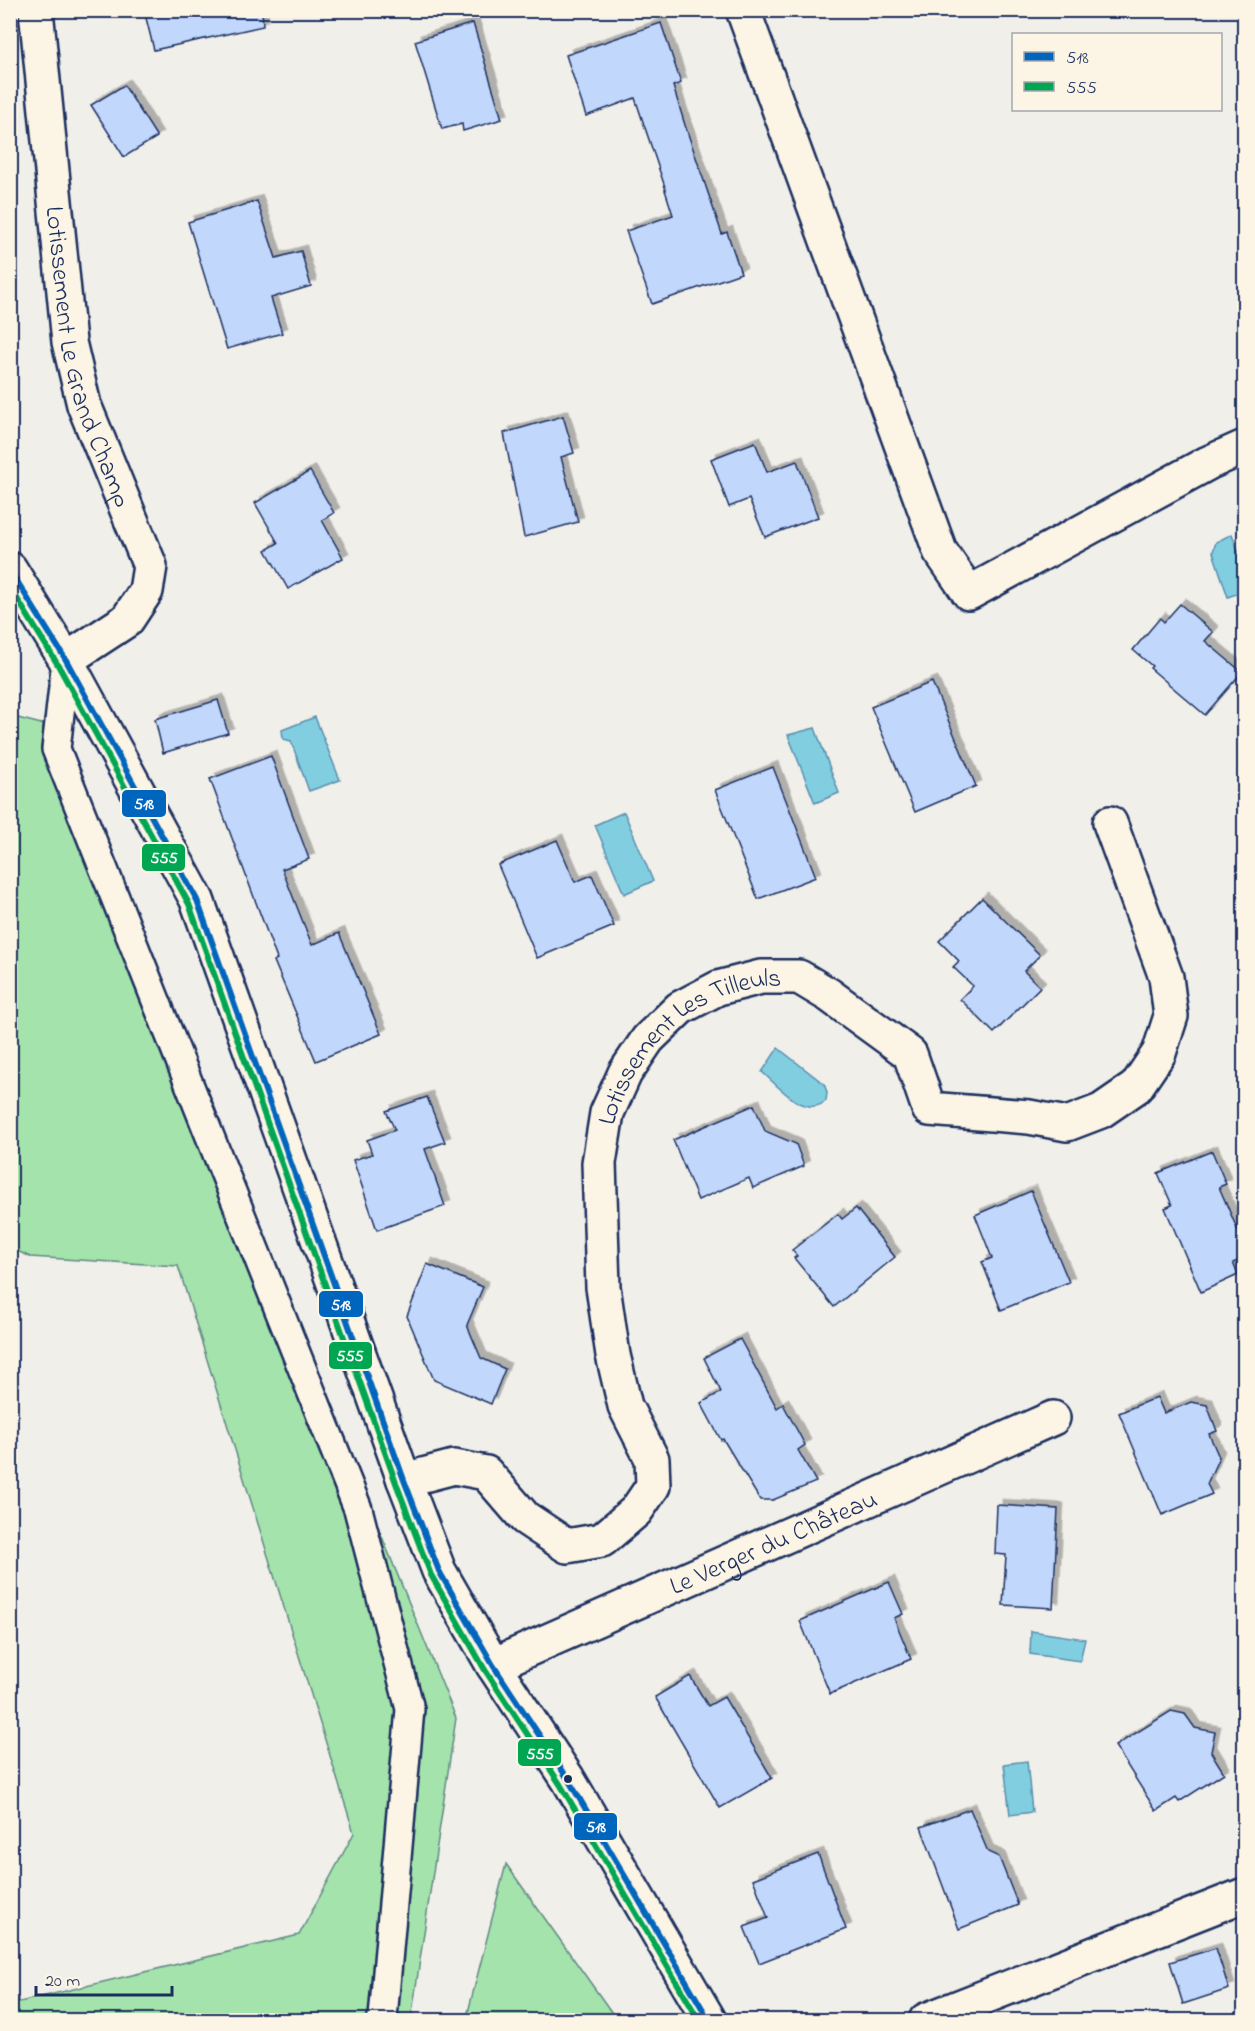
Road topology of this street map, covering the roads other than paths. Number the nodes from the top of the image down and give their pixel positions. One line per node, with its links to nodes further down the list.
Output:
1 (36, 10): 5 (street, Lotissement Le Grand Champ)
2 (743, 10): 3 (street)
3 (1245, 447)
4 (10, 568): 5 (street)
5 (66, 660): 8 (street); 11 (lane)
6 (1110, 823): 8 (street, Lotissement Les Tilleuls)
7 (1053, 1418): 9 (street, Le Verger du Château)
8 (404, 1480): 9 (street)
9 (494, 1665): 12 (street)
10 (1245, 1895): 13 (street)
11 (381, 2020)
12 (709, 2020)
13 (926, 2020)

